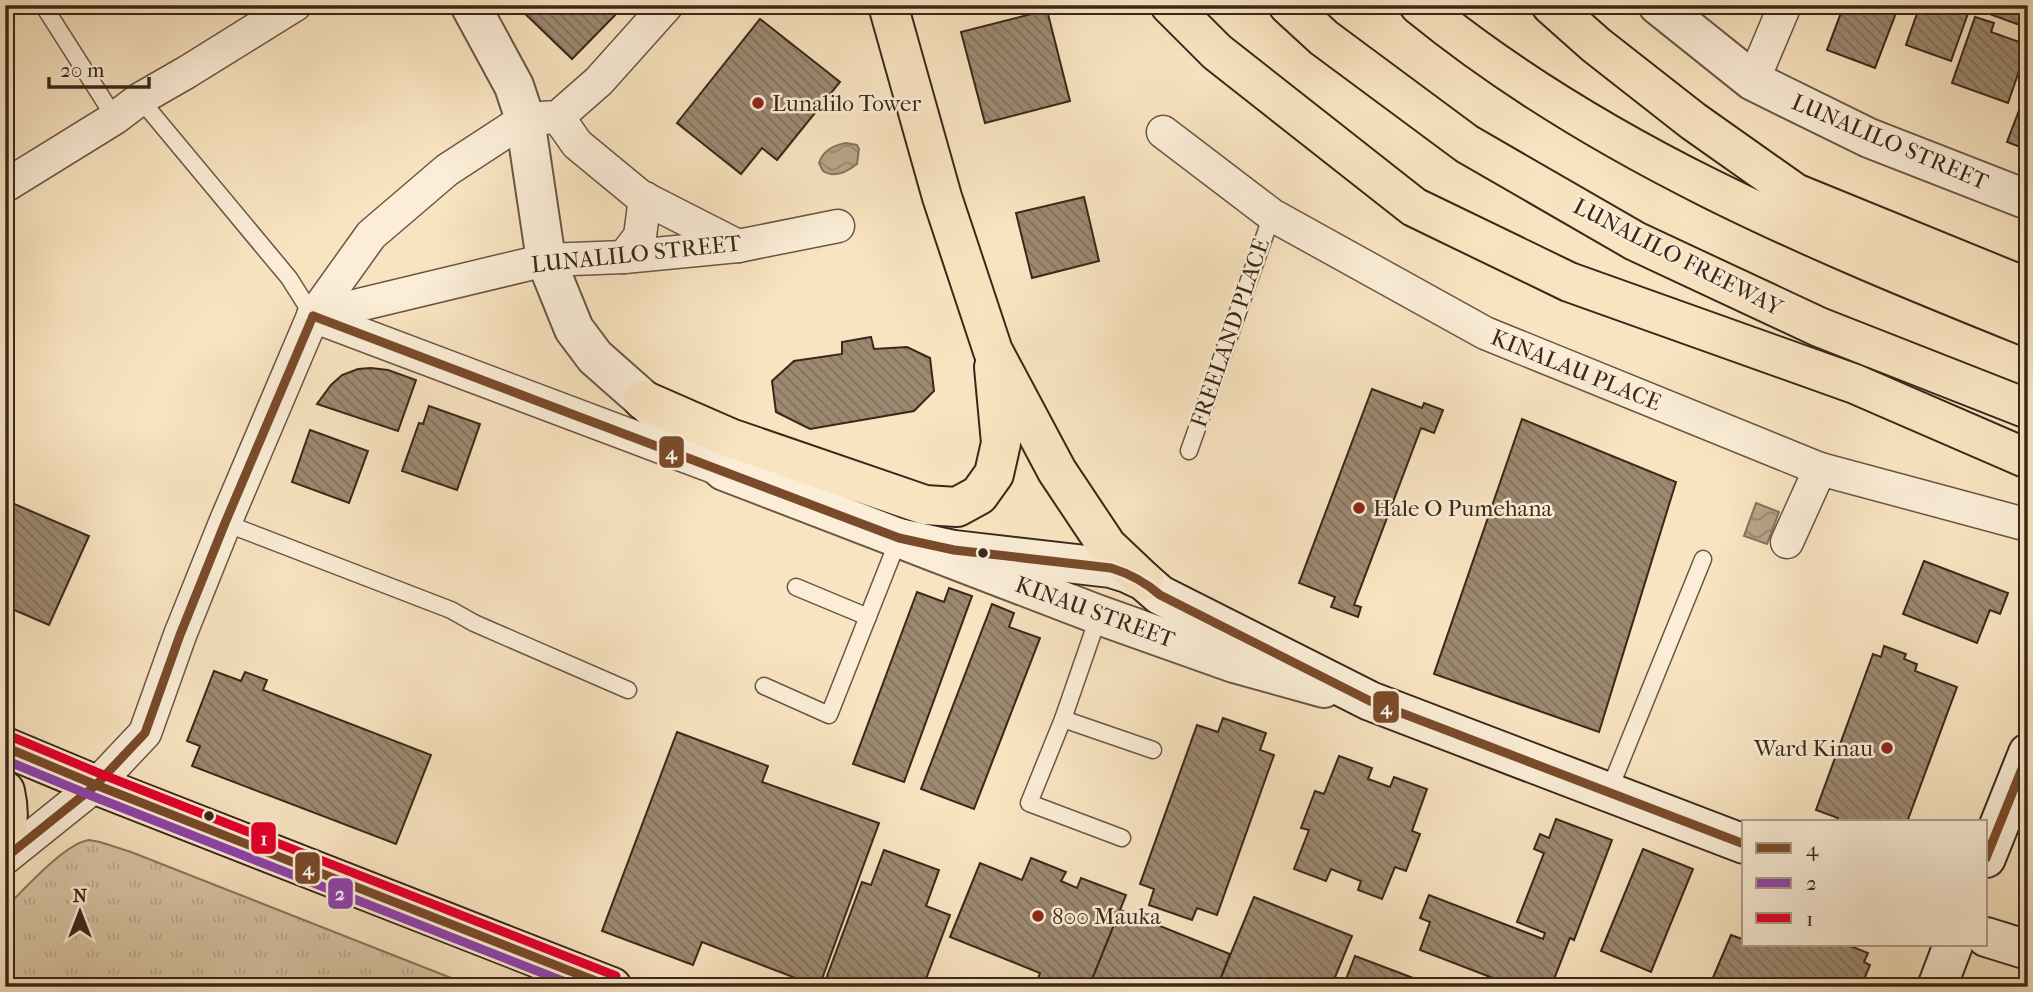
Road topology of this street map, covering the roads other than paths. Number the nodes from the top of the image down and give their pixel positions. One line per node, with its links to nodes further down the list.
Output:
1 (43, 5): 13 (lane)
2 (295, 5): 13 (street)
3 (470, 5): 14 (street)
4 (667, 5): 14 (street)
5 (888, 5): 27 (main road)
6 (1170, 5): 31 (main road)
7 (1288, 5): 29 (main road, LUNALILO FREEWAY)
8 (1419, 5): 26 (main road)
9 (1551, 5): 24 (main road)
10 (1658, 5): 12 (street, LUNALILO STREET)
11 (1785, 5): 12 (street)
12 (1753, 80): 18 (street, LUNALILO STREET)
13 (127, 108): 16 (street); 25 (lane)
14 (541, 118): 17 (street); 23 (street); 25 (street)
15 (1163, 132): 19 (street, KINALAU PLACE)
16 (5, 186)
17 (645, 198): 21 (street); 22 (street)
18 (2028, 200)
19 (1272, 215): 30 (lane, FREELAND PLACE); 32 (street, KINALAU PLACE)
20 (838, 226): 21 (street, LUNALILO STREET)
21 (738, 246): 22 (street, LUNALILO STREET)
22 (624, 257): 23 (street, LUNALILO STREET)
23 (546, 260): 25 (street, LUNALILO STREET); 28 (street)
24 (2028, 288)
25 (313, 316): 33 (street, KINAU STREET); 34 (street)
26 (2028, 327)
27 (993, 351): 28 (main road); 39 (main road)
28 (643, 400): 33 (street)
29 (2028, 410)
30 (1189, 451)
31 (2028, 458)
32 (1820, 468): 35 (street, KINALAU PLACE); 37 (street)
33 (724, 471): 36 (street, KINAU STREET)
34 (225, 523): 44 (lane); 50 (street)
35 (2028, 525)
36 (900, 538): 39 (street, KINAU STREET); 41 (street, KINAU STREET); 42 (lane)
37 (1787, 542)
38 (1703, 559): 52 (lane)
39 (1144, 580): 45 (street, KINAU STREET)
40 (796, 587): 42 (lane)
41 (1099, 615): 45 (street, KINAU STREET); 46 (lane)
42 (868, 617): 43 (lane)
43 (764, 686)
44 (628, 690)
45 (1370, 701): 52 (street, KINAU STREET)
46 (1063, 719): 48 (lane); 54 (lane)
47 (5, 747): 50 (main road)
48 (1153, 750)
49 (2028, 753): 56 (street)
50 (96, 785): 57 (street); 61 (main road)
51 (5, 791): 53 (main road)
52 (1608, 793): 55 (street, KINAU STREET)
53 (5, 838)
54 (1122, 838)
55 (1742, 843)
56 (1988, 853)
57 (5, 858)
58 (1988, 938): 60 (street)
59 (1953, 946): 62 (street)
60 (2028, 950)
61 (611, 987)
62 (1937, 987)

